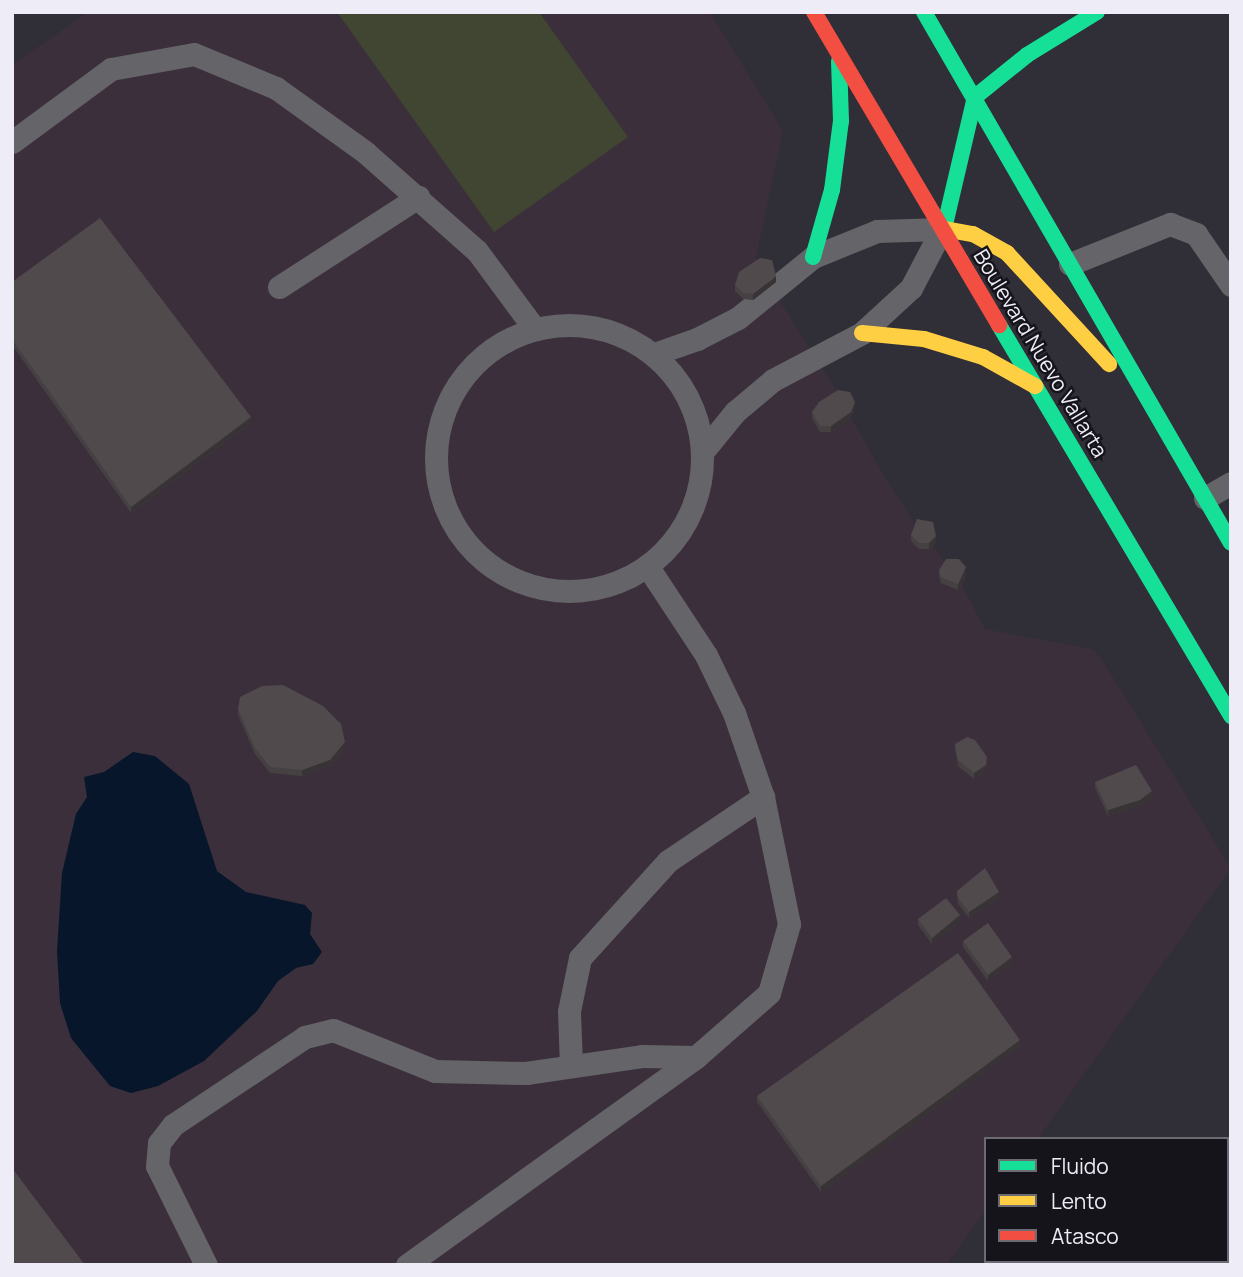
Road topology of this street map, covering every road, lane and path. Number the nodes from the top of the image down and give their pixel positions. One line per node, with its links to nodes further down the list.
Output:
1 (814, 12): 4 (main road, Boulevard Nuevo Vallarta)
2 (924, 12): 5 (main road)
3 (1097, 12): 5 (main road)
4 (839, 59): 10 (main road, Boulevard Nuevo Vallarta); 13 (main road)
5 (975, 97): 6 (main road); 14 (main road)
6 (965, 136): 8 (main road); 12 (main road)
7 (12, 142): 11 (lane)
8 (943, 148)
9 (919, 154): 10 (main road)
10 (898, 155): 12 (main road, Boulevard Nuevo Vallarta)
11 (418, 197): 16 (lane); 17 (lane)
12 (942, 229): 13 (lane); 18 (lane); 20 (main road, Boulevard Nuevo Vallarta); 21 (main road)
13 (813, 257): 19 (lane)
14 (1070, 264): 15 (lane); 21 (main road)
15 (1231, 285)
16 (279, 287)
17 (534, 328): 19 (lane); 26 (lane)
18 (862, 333): 20 (main road); 22 (lane)
19 (654, 354): 22 (lane)
20 (1037, 388): 27 (main road, Boulevard Nuevo Vallarta)
21 (1164, 427): 24 (main road)
22 (704, 450): 26 (lane)
23 (1231, 483): 24 (lane)
24 (1205, 498): 25 (main road)
25 (1231, 542)
26 (648, 567): 28 (lane)
27 (1231, 716)
28 (764, 797): 29 (lane); 30 (lane)
29 (696, 1057): 30 (lane); 32 (lane)
30 (571, 1066): 31 (lane)
31 (206, 1265)
32 (407, 1265)

